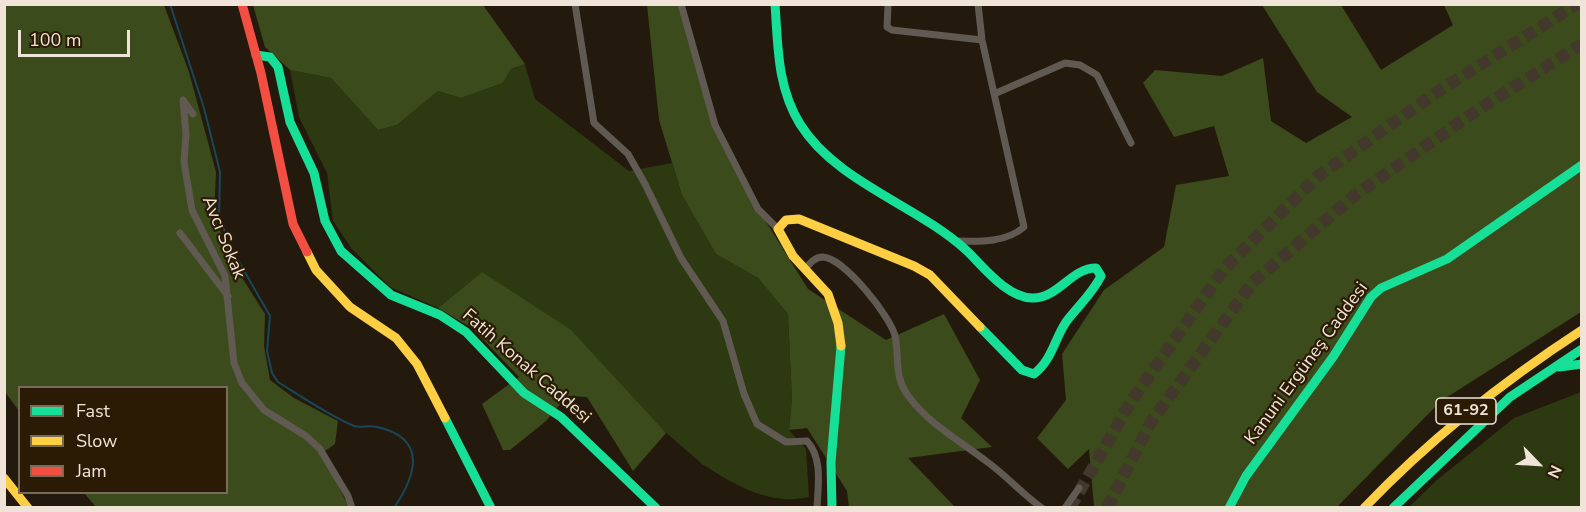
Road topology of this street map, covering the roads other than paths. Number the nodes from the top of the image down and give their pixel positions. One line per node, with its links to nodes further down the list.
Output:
1 (242, 4): 8 (main road)
2 (575, 4): 28 (street)
3 (681, 4): 13 (street)
4 (775, 4): 15 (main road)
5 (978, 4): 7 (street)
6 (888, 6): 7 (street)
7 (982, 40): 9 (street)
8 (256, 55): 26 (main road); 27 (main road, Fatih Konak Caddesi)
9 (994, 94): 11 (street); 15 (street)
10 (193, 114): 17 (street, Avcı Sokak)
11 (1131, 143)
12 (1581, 165): 32 (main road, Kanuni Ergüneş Caddesi)
13 (778, 229): 15 (main road); 16 (main road)
14 (180, 232): 17 (street, Avcı Sokak)
15 (958, 241)
16 (805, 269): 29 (main road); 30 (street)
17 (229, 298): 25 (street, Avcı Sokak)
18 (1581, 330): 33 (main road, 61-92)
19 (1581, 349): 21 (main road, 61-92)
20 (1581, 364): 21 (main road)
21 (1550, 369): 34 (main road, 61-92)
22 (4, 478): 24 (main road)
23 (1079, 488): 31 (street)
24 (28, 507)
25 (352, 507)
26 (491, 507)
27 (656, 507)
28 (817, 507)
29 (832, 507)
30 (1042, 507)
31 (1065, 507)
32 (1229, 507)
33 (1364, 507)
34 (1393, 507)

